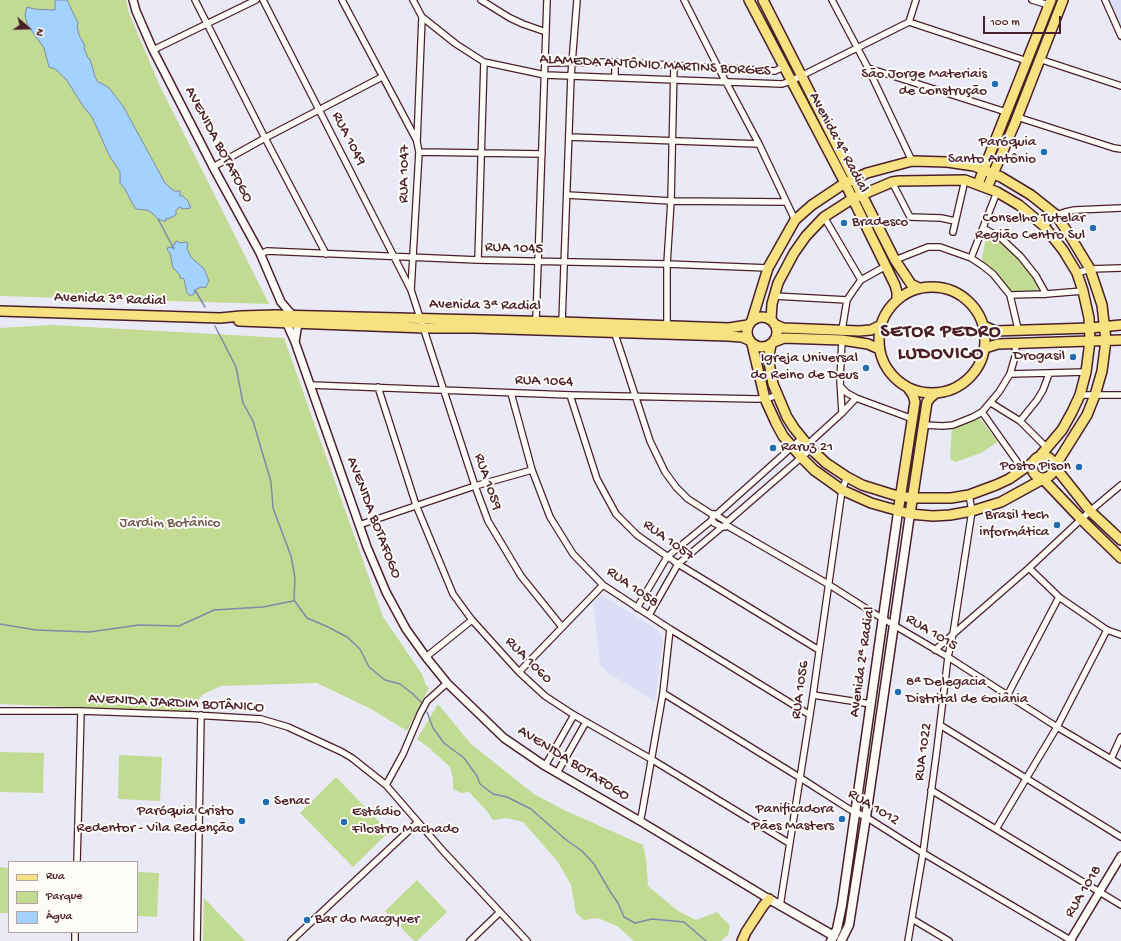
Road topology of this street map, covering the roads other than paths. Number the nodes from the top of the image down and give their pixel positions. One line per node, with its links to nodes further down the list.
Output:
1 (133, 0): 25 (street, AVENIDA BOTAFOGO)
2 (195, 0): 21 (street)
3 (256, 0): 21 (street)
4 (263, 0): 45 (street, RUA 1049)
5 (342, 0): 39 (street)
6 (412, 0): 19 (street, ALAMEDA ANTÔNIO MARTINS BORGES)
7 (481, 0): 22 (street)
8 (547, 0): 22 (street)
9 (577, 0): 30 (street)
10 (684, 0): 34 (street)
11 (749, 0): 33 (main road, Avenida 4ª Radial)
12 (763, 0): 37 (main road, Avenida 4ª Radial)
13 (832, 0): 24 (street)
14 (916, 0): 20 (street)
15 (1032, 0): 18 (street)
16 (1063, 0): 26 (main road)
17 (1105, 0): 23 (street)
18 (1050, 3): 27 (main road)
19 (422, 17): 28 (street, ALAMEDA ANTÔNIO MARTINS BORGES); 51 (street, RUA 1047)
20 (909, 22): 24 (street, ALAMEDA ANTÔNIO MARTINS BORGES); 27 (street)
21 (208, 25): 25 (street); 49 (street)
22 (546, 32): 29 (street)
23 (1121, 36)
24 (856, 48): 35 (street); 37 (street, ALAMEDA ANTÔNIO MARTINS BORGES)
25 (154, 50): 58 (street, AVENIDA BOTAFOGO)
26 (1039, 59): 44 (street); 47 (main road)
27 (1027, 61): 46 (main road)
28 (484, 62): 36 (street, ALAMEDA ANTÔNIO MARTINS BORGES); 55 (street)
29 (545, 62): 30 (street, ALAMEDA ANTÔNIO MARTINS BORGES); 36 (street)
30 (573, 62): 31 (street, ALAMEDA ANTÔNIO MARTINS BORGES); 38 (street)
31 (615, 62): 32 (street, ALAMEDA ANTÔNIO MARTINS BORGES); 40 (street)
32 (674, 66): 34 (street, ALAMEDA ANTÔNIO MARTINS BORGES); 41 (street)
33 (783, 67): 34 (street, ALAMEDA ANTÔNIO MARTINS BORGES); 43 (main road, Avenida 4ª Radial)
34 (718, 68): 42 (street)
35 (868, 68): 46 (street); 57 (street)
36 (545, 75): 38 (street, ALAMEDA ANTÔNIO MARTINS BORGES); 56 (street)
37 (801, 75): 43 (street, ALAMEDA ANTÔNIO MARTINS BORGES); 61 (main road, Avenida 4ª Radial)
38 (572, 76): 40 (street, ALAMEDA ANTÔNIO MARTINS BORGES); 48 (street)
39 (382, 77): 45 (street); 51 (street)
40 (615, 78): 41 (street, ALAMEDA ANTÔNIO MARTINS BORGES)
41 (674, 80): 42 (street, ALAMEDA ANTÔNIO MARTINS BORGES); 50 (street)
42 (725, 81): 43 (street, ALAMEDA ANTÔNIO MARTINS BORGES); 52 (street)
43 (791, 81): 64 (main road, Avenida 4ª Radial)
44 (1121, 86)
45 (319, 110): 49 (street); 83 (street, RUA 1049)
46 (1006, 112): 59 (main road)
47 (1018, 117): 53 (street); 60 (main road)
48 (569, 137): 50 (street); 69 (street)
49 (265, 138): 58 (street); 82 (street)
50 (673, 141): 52 (street); 71 (street)
51 (417, 142): 54 (street, RUA 1047)
52 (759, 144): 72 (street)
53 (1121, 149)
54 (419, 152): 55 (street); 84 (street, RUA 1047)
55 (481, 153): 56 (street); 86 (street)
56 (542, 154): 88 (street)
57 (912, 161): 59 (main road); 61 (main road)
58 (213, 167): 81 (street, AVENIDA BOTAFOGO)
59 (984, 170): 60 (main road); 65 (main road)
60 (994, 174): 66 (main road); 74 (main road)
61 (854, 178): 64 (main road); 68 (main road, Avenida 4ª Radial)
62 (965, 180): 63 (main road); 65 (main road); 77 (street)
63 (892, 182): 68 (main road); 77 (street)
64 (844, 183): 70 (main road, Avenida 4ª Radial); 76 (main road)
65 (978, 184): 66 (main road)
66 (987, 188): 67 (main road)
67 (997, 192): 78 (main road); 79 (street)
68 (862, 194): 70 (main road); 87 (main road, Avenida 4ª Radial)
69 (567, 195): 71 (street); 89 (street)
70 (852, 199): 75 (main road); 91 (main road, Avenida 4ª Radial)
71 (671, 201): 72 (street); 90 (street)
72 (785, 202): 76 (street)
73 (1121, 208): 74 (street)
74 (1056, 215): 78 (street); 94 (main road)
75 (824, 217): 95 (main road); 97 (street)
76 (795, 220): 92 (main road)
77 (955, 221): 80 (street)
78 (1044, 226): 96 (main road)
79 (983, 228): 85 (street); 101 (street)
80 (954, 232)
81 (261, 254): 82 (street, RUA 1045); 106 (street, AVENIDA BOTAFOGO)
82 (326, 254): 83 (street, RUA 1045)
83 (395, 257): 84 (street, RUA 1045); 99 (street, RUA 1049)
84 (414, 257): 86 (street, RUA 1045); 99 (street, RUA 1047)
85 (971, 258): 87 (street); 102 (street)
86 (478, 260): 88 (street, RUA 1045)
87 (895, 260): 98 (main road, Avenida 4ª Radial)
88 (538, 262): 89 (street, RUA 1045); 111 (street)
89 (564, 262): 90 (street, RUA 1045); 112 (street)
90 (667, 264): 92 (street, RUA 1045); 117 (street)
91 (886, 266): 97 (street); 105 (main road, Avenida 4ª Radial)
92 (769, 267): 95 (main road); 115 (main road)
93 (1121, 268): 94 (street)
94 (1090, 269): 96 (street); 121 (main road)
95 (783, 271): 103 (main road)
96 (1077, 273): 100 (main road)
97 (861, 280): 104 (street)
98 (919, 288): 105 (main road); 120 (main road)
99 (411, 290): 114 (street, RUA 1047)
100 (1083, 291): 101 (street); 124 (main road)
101 (1046, 294): 102 (street)
102 (1010, 295): 126 (street)
103 (774, 296): 104 (street); 113 (main road)
104 (847, 300): 125 (street)
105 (896, 300): 118 (main road)
106 (281, 302): 108 (street); 110 (street, AVENIDA BOTAFOGO)
107 (0, 311): 109 (main road, Avenida 3ª Radial)
108 (275, 316): 109 (main road, Avenida 3ª Radial); 110 (main road, Avenida 3ª Radial)
109 (220, 318): 110 (main road, Avenida 3ª Radial)
110 (290, 320): 114 (main road, Avenida 3ª Radial); 116 (main road, Avenida 3ª Radial); 132 (street, AVENIDA BOTAFOGO)
111 (536, 321): 112 (main road, Avenida 3ª Radial); 114 (main road, Avenida 3ª Radial); 122 (main road)
112 (562, 322): 123 (main road, Avenida 3ª Radial); 127 (main road)
113 (773, 322): 115 (main road); 125 (main road); 135 (main road)
114 (423, 323): 116 (main road, Avenida 3ª Radial); 122 (main road, Avenida 3ª Radial); 145 (street, RUA 1059)
115 (750, 323): 117 (main road, Avenida 3ª Radial); 133 (main road)
116 (298, 324): 132 (street, AVENIDA BOTAFOGO)
117 (667, 325): 123 (main road, Avenida 3ª Radial)
118 (881, 325): 125 (main road); 137 (main road)
119 (1121, 325): 121 (main road)
120 (984, 326): 126 (main road); 136 (main road)
121 (1105, 327): 124 (main road); 129 (main road)
122 (475, 328): 127 (main road, Avenida 3ª Radial)
123 (614, 328): 127 (main road, Avenida 3ª Radial); 133 (main road, Avenida 3ª Radial); 151 (street)
124 (1090, 328): 126 (main road); 131 (main road)
125 (842, 330)
126 (1018, 330)
127 (578, 332)
128 (842, 340): 135 (main road); 137 (main road); 143 (street)
129 (1106, 340): 130 (main road); 131 (main road); 152 (main road)
130 (1121, 340)
131 (1090, 341): 134 (main road); 138 (main road)
132 (295, 342): 141 (street, AVENIDA BOTAFOGO)
133 (750, 342): 135 (main road); 155 (main road)
134 (1016, 343): 136 (main road); 139 (street)
135 (773, 344): 149 (main road)
136 (985, 348): 147 (main road)
137 (879, 349): 144 (main road)
138 (1086, 372): 140 (street); 150 (main road)
139 (1010, 374): 140 (street); 156 (street)
140 (1048, 374): 160 (street)
141 (310, 385): 142 (street, RUA 1064); 186 (street, AVENIDA BOTAFOGO)
142 (378, 387): 145 (street, RUA 1064); 179 (street, RUA 1060)
143 (841, 388): 154 (street); 158 (street)
144 (908, 388): 147 (main road); 159 (main road, Avenida 2ª Radial)
145 (445, 391): 146 (street, RUA 1064); 174 (street, RUA 1059)
146 (510, 393): 148 (street, RUA 1064); 169 (street, RUA 1058)
147 (936, 393): 161 (main road, Avenida 2ª Radial)
148 (570, 395): 151 (street, RUA 1064); 189 (street, RUA 1057)
149 (777, 395): 155 (street, RUA 1064); 162 (main road)
150 (1080, 395): 152 (street); 164 (main road)
151 (635, 396): 155 (street, RUA 1064); 184 (street)
152 (1095, 396): 153 (street); 168 (main road)
153 (1121, 396)
154 (856, 398): 158 (street); 159 (street)
155 (765, 399): 163 (main road)
156 (991, 403): 157 (street); 160 (street)
157 (982, 412): 161 (street); 170 (street)
158 (842, 413): 162 (street)
159 (913, 419): 177 (main road, Avenida 2ª Radial)
160 (1020, 421): 164 (street)
161 (924, 425): 178 (main road, Avenida 2ª Radial)
162 (807, 444): 163 (street); 166 (street); 171 (main road)
163 (792, 446): 166 (main road); 184 (street)
164 (1047, 448): 165 (main road)
165 (1040, 456): 167 (main road); 168 (main road)
166 (802, 458): 175 (main road); 187 (street)
167 (1032, 463): 170 (main road); 172 (main road)
168 (1054, 466): 172 (main road); 181 (main road)
169 (532, 470): 174 (street); 194 (street, RUA 1058)
170 (1023, 470): 176 (main road)
171 (846, 477): 175 (street, RUA 1056); 177 (main road)
172 (1043, 479): 180 (main road); 185 (main road)
173 (1121, 485): 181 (street)
174 (475, 486): 179 (street); 201 (street, RUA 1059)
175 (842, 490): 182 (main road); 193 (street, RUA 1056)
176 (968, 495): 178 (main road); 180 (street, RUA 1022)
177 (900, 496): 178 (main road); 182 (main road, Avenida 2ª Radial)
178 (912, 498): 183 (main road, Avenida 2ª Radial)
179 (416, 505): 186 (street); 199 (street, RUA 1060)
180 (972, 511): 183 (main road); 204 (street, RUA 1022)
181 (1090, 511): 185 (street); 188 (main road)
182 (898, 512): 183 (main road); 198 (main road, Avenida 2ª Radial)
183 (910, 514): 200 (main road, Avenida 2ª Radial)
184 (713, 517): 187 (street, RUA 1015); 189 (street)
185 (1081, 519): 190 (main road); 192 (street)
186 (359, 525): 208 (street, AVENIDA BOTAFOGO)
187 (725, 525): 191 (street); 193 (street, RUA 1015)
188 (1121, 540)
189 (667, 557): 191 (street, RUA 1057); 196 (street)
190 (1121, 558)
191 (678, 564): 197 (street); 206 (street, RUA 1057)
192 (1029, 568): 195 (street); 204 (street)
193 (828, 584): 198 (street, RUA 1015); 206 (street, RUA 1056)
194 (603, 585): 196 (street, RUA 1058); 201 (street)
195 (1059, 597): 203 (street); 214 (street)
196 (637, 608): 197 (street, RUA 1058)
197 (649, 615): 202 (street, RUA 1058)
198 (884, 619): 200 (street, RUA 1015); 215 (main road, Avenida 2ª Radial)
199 (472, 620): 208 (street); 210 (street, RUA 1060)
200 (893, 625): 207 (street, RUA 1015); 235 (main road, Avenida 2ª Radial)
201 (562, 627): 210 (street)
202 (670, 629): 212 (street); 220 (street, RUA 1058)
203 (1107, 630): 205 (street); 223 (street)
204 (953, 634): 207 (street); 209 (street, RUA 1022)
205 (1121, 635)
206 (819, 650): 213 (street, RUA 1056)
207 (935, 650): 209 (street, RUA 1015)
208 (426, 657): 211 (street, AVENIDA BOTAFOGO)
209 (948, 657): 214 (street, RUA 1015); 222 (street, RUA 1022)
210 (519, 672): 219 (street, RUA 1060)
211 (447, 683): 228 (street, AVENIDA BOTAFOGO); 232 (street)
212 (662, 693): 225 (street); 230 (street, RUA 1012)
213 (813, 695): 215 (street); 220 (street, RUA 1056)
214 (1007, 696): 223 (street, RUA 1015)
215 (871, 704): 234 (main road, Avenida 2ª Radial)
216 (0, 711): 217 (street, AVENIDA JARDIM BOTÂNICO)
217 (81, 711): 218 (street, AVENIDA JARDIM BOTÂNICO); 244 (street)
218 (201, 715): 232 (street, AVENIDA JARDIM BOTÂNICO); 252 (street)
219 (574, 715): 221 (street, RUA 1060); 228 (street)
220 (810, 715): 230 (street, RUA 1056)
221 (586, 722): 225 (street, RUA 1060); 229 (street)
222 (940, 725): 231 (street); 233 (street, RUA 1022)
223 (1057, 727): 226 (street, RUA 1015); 231 (street)
224 (1121, 737): 226 (street)
225 (651, 759): 236 (street); 241 (street, RUA 1060)
226 (1111, 759): 227 (street, RUA 1015)
227 (1121, 765)
228 (545, 766): 229 (street, AVENIDA BOTAFOGO)
229 (557, 773): 236 (street, AVENIDA BOTAFOGO)
230 (799, 776): 234 (street, RUA 1012); 241 (street, RUA 1056)
231 (1027, 779): 239 (street); 240 (street)
232 (386, 785): 237 (street, AVENIDA JARDIM BOTÂNICO)
233 (931, 790): 239 (street); 242 (street, RUA 1022)
234 (855, 812): 235 (street, RUA 1012); 238 (main road, Avenida 2ª Radial)
235 (866, 817): 238 (main road); 242 (street, RUA 1012); 257 (main road, Avenida 2ª Radial)
236 (640, 821): 246 (street, AVENIDA BOTAFOGO)
237 (418, 822): 249 (street, AVENIDA JARDIM BOTÂNICO); 253 (street)
238 (853, 829): 251 (main road, Avenida 2ª Radial)
239 (996, 829): 245 (street)
240 (1121, 836)
241 (789, 843): 248 (street, RUA 1056)
242 (922, 853): 250 (street, RUA 1022); 260 (street, RUA 1012)
243 (1121, 856): 245 (street, RUA 1018)
244 (77, 861)
245 (1099, 892): 247 (street); 260 (street, RUA 1018)
246 (769, 899): 248 (main road, AVENIDA BOTAFOGO); 256 (main road)
247 (1121, 905)
248 (780, 906): 251 (main road, AVENIDA BOTAFOGO)
249 (500, 912): 254 (street); 255 (street, AVENIDA JARDIM BOTÂNICO)
250 (912, 919): 258 (street, RUA 1022); 259 (street)
251 (832, 938)
252 (197, 941)
253 (291, 941)
254 (470, 941)
255 (527, 941)
256 (742, 941)
257 (842, 941)
258 (908, 941)
259 (949, 941)
260 (1071, 941)

